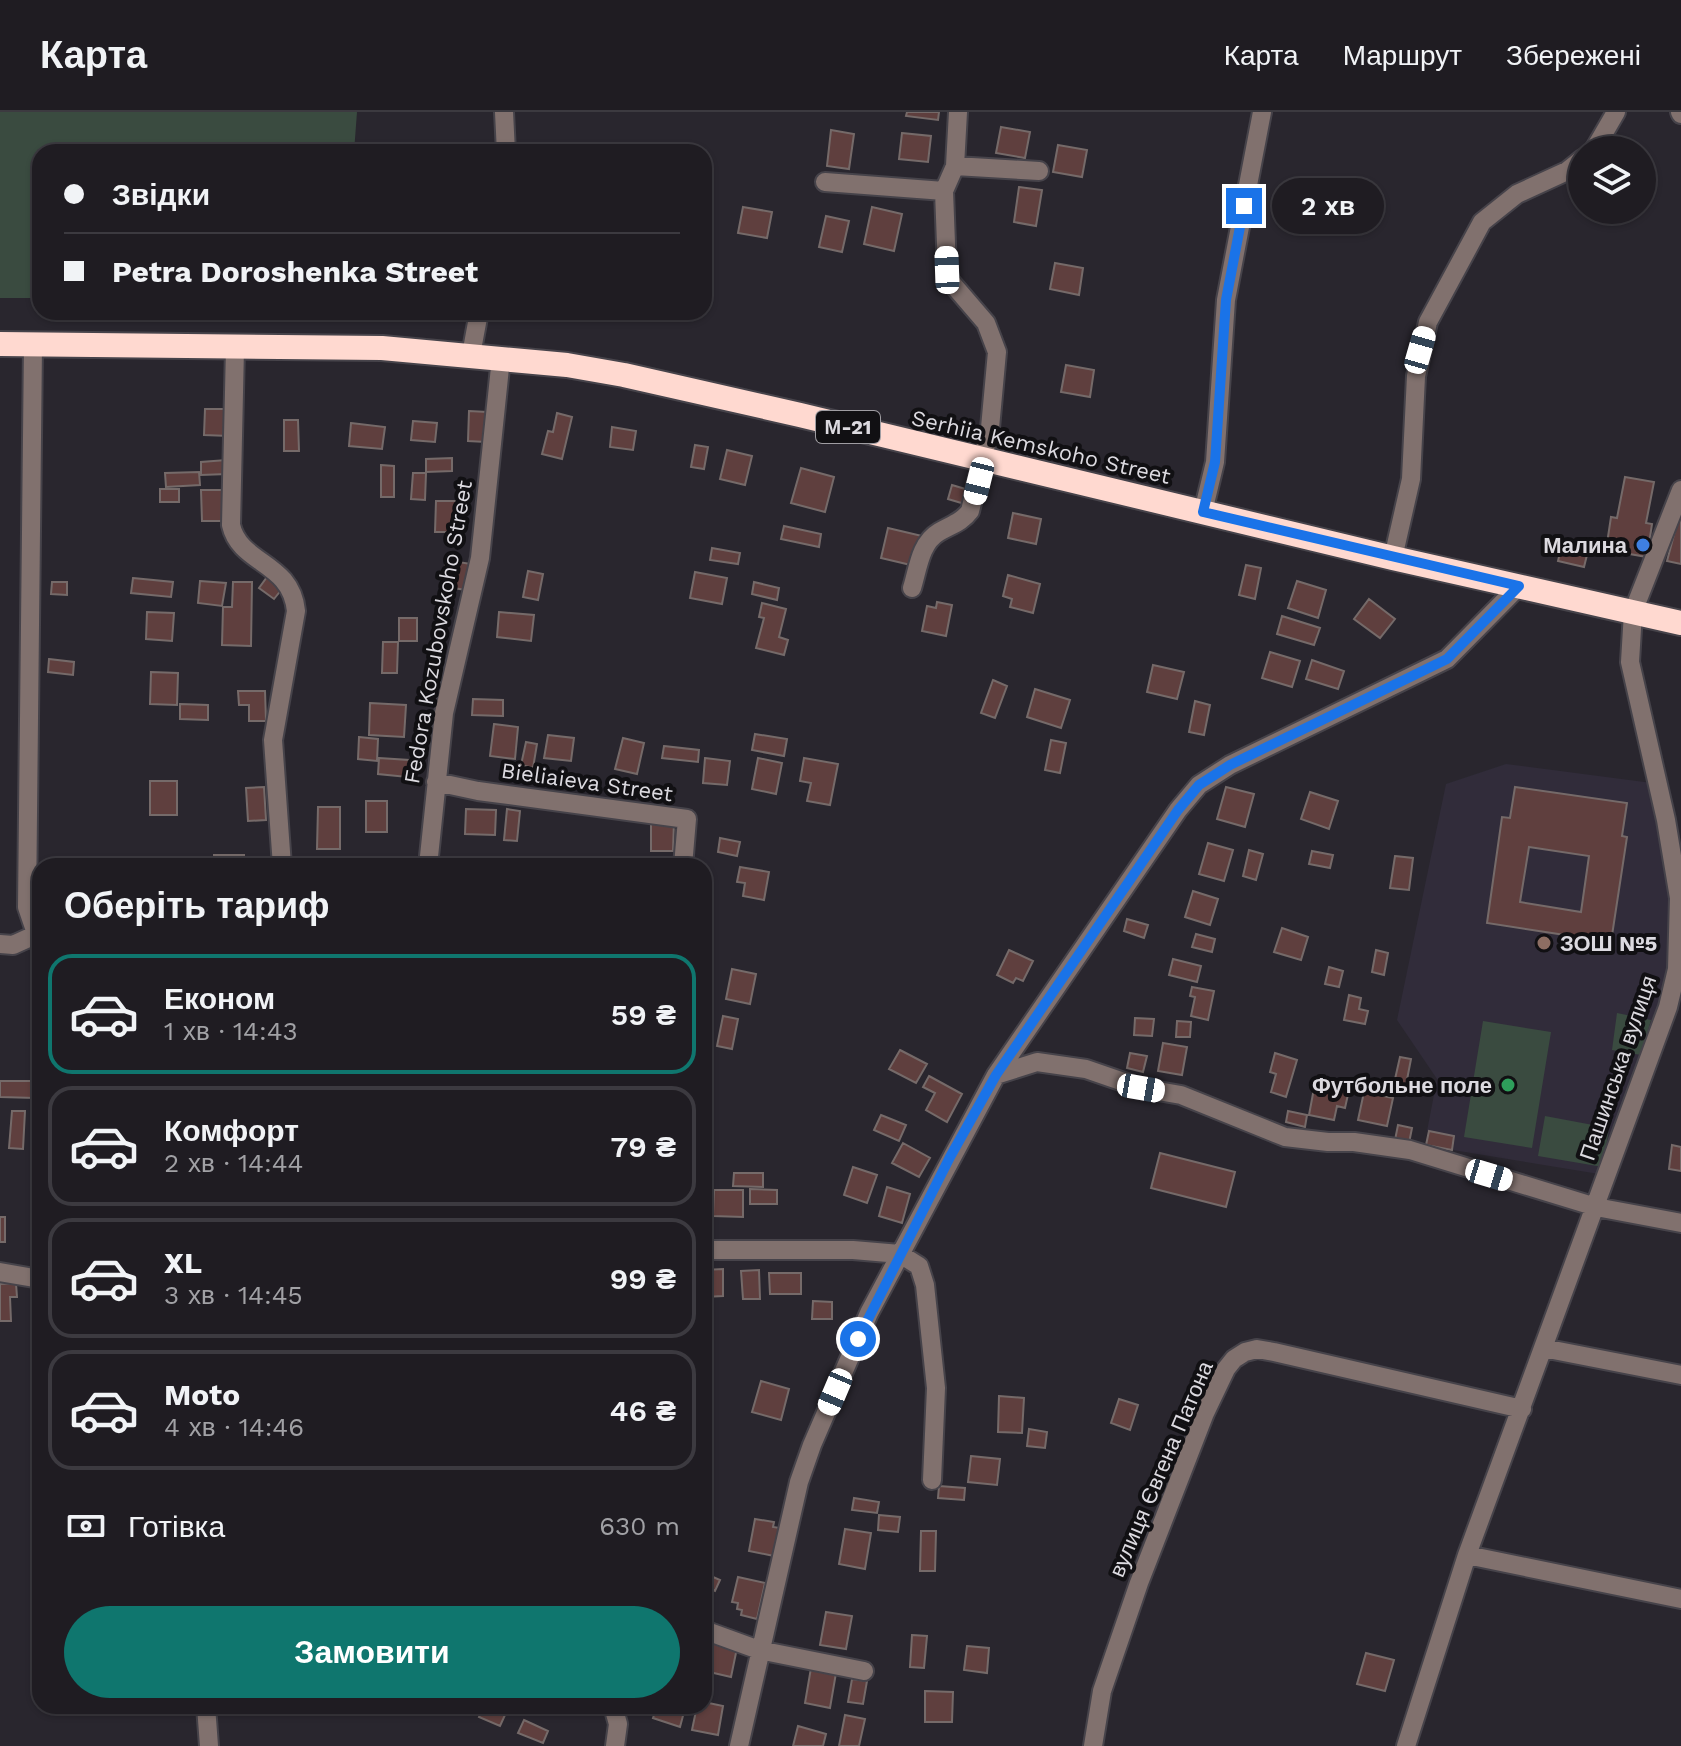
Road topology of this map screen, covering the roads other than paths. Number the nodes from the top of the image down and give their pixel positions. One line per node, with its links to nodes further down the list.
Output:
1 (504, 112): 6 (street)
2 (958, 112): 7 (street)
3 (1262, 112): 20 (street)
4 (1616, 112): 5 (street)
5 (1602, 136)
6 (506, 144)
7 (955, 166): 9 (street); 11 (street)
8 (1568, 170): 21 (street)
9 (1039, 171)
10 (825, 182): 11 (street)
11 (944, 191): 18 (street)
12 (478, 320): 16 (street)
13 (0, 344): 14 (highway, Serhiia Kemskoho Street / М-21)
14 (33, 344): 15 (highway, Serhiia Kemskoho Street / М-21); 31 (street)
15 (235, 348): 16 (highway, Serhiia Kemskoho Street / М-21); 28 (street)
16 (471, 355): 17 (highway, Serhiia Kemskoho Street / М-21)
17 (501, 358): 18 (highway, Serhiia Kemskoho Street / М-21); 26 (street, Fedora Kozubovskoho Street)
18 (984, 460): 20 (highway, Serhiia Kemskoho Street / М-21); 23 (street)
19 (1681, 490): 24 (street, Пашинська вулиця)
20 (1203, 512): 21 (highway, Serhiia Kemskoho Street / М-21)
21 (1393, 558): 22 (highway, Serhiia Kemskoho Street / М-21)
22 (1519, 586): 24 (highway, Serhiia Kemskoho Street / М-21); 34 (street)
23 (912, 588)
24 (1633, 612): 25 (highway, Serhiia Kemskoho Street / М-21); 27 (street, Пашинська вулиця)
25 (1681, 623)
26 (436, 782): 29 (street, Fedora Kozubovskoho Street); 30 (street, Bieliaieva Street)
27 (1674, 822): 35 (street, Пашинська вулиця)
28 (281, 858)
29 (429, 858)
30 (684, 858)
31 (32, 922)
32 (32, 941): 33 (street)
33 (0, 944)
34 (996, 1075): 35 (street); 38 (street)
35 (1596, 1207): 36 (street); 41 (street, Пашинська вулиця)
36 (1681, 1223)
37 (712, 1250): 38 (street)
38 (900, 1254): 44 (street); 48 (street)
39 (0, 1272): 40 (street)
40 (32, 1278)
41 (1543, 1348): 42 (street); 43 (street, Пашинська вулиця)
42 (1681, 1375)
43 (1522, 1409): 45 (street, Пашинська вулиця); 55 (street, вулиця Євгена Патона)
44 (932, 1480)
45 (1467, 1555): 46 (street); 56 (street, Пашинська вулиця)
46 (1681, 1599)
47 (712, 1633): 48 (street)
48 (759, 1650): 49 (street); 54 (street)
49 (864, 1671)
50 (207, 1714): 52 (street)
51 (615, 1714): 53 (street)
52 (209, 1746)
53 (615, 1746)
54 (739, 1746)
55 (1093, 1746)
56 (1406, 1746)

